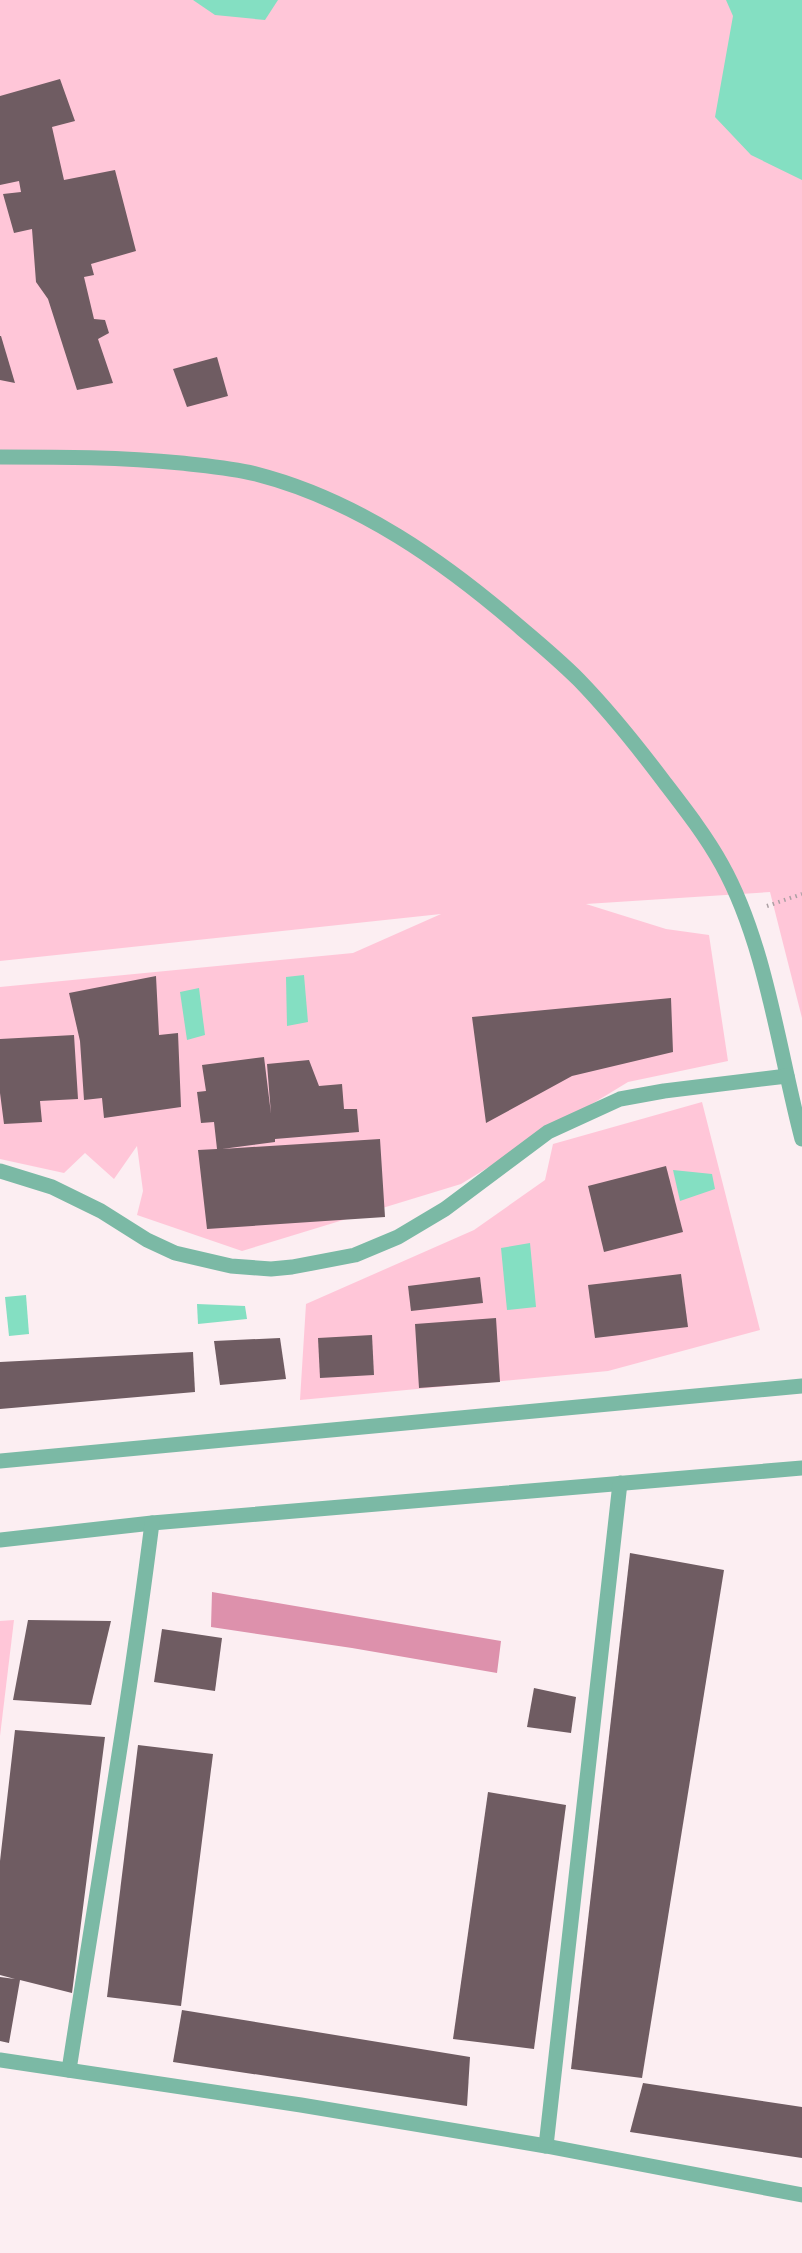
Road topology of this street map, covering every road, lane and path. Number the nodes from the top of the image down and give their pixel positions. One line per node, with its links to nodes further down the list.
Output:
1 (0, 457): 3 (street)
2 (802, 894): 3 (path)
3 (744, 915): 4 (street)
4 (787, 1076): 5 (street); 6 (street)
5 (802, 1139)
6 (0, 1171)
7 (802, 1386): 8 (street)
8 (0, 1461)
9 (802, 1468): 10 (street)
10 (620, 1483): 11 (street); 15 (street)
11 (152, 1522): 12 (street); 14 (street)
12 (0, 1540)
13 (0, 2060): 14 (street)
14 (69, 2070): 15 (street)
15 (546, 2146): 16 (street)
16 (802, 2195)

